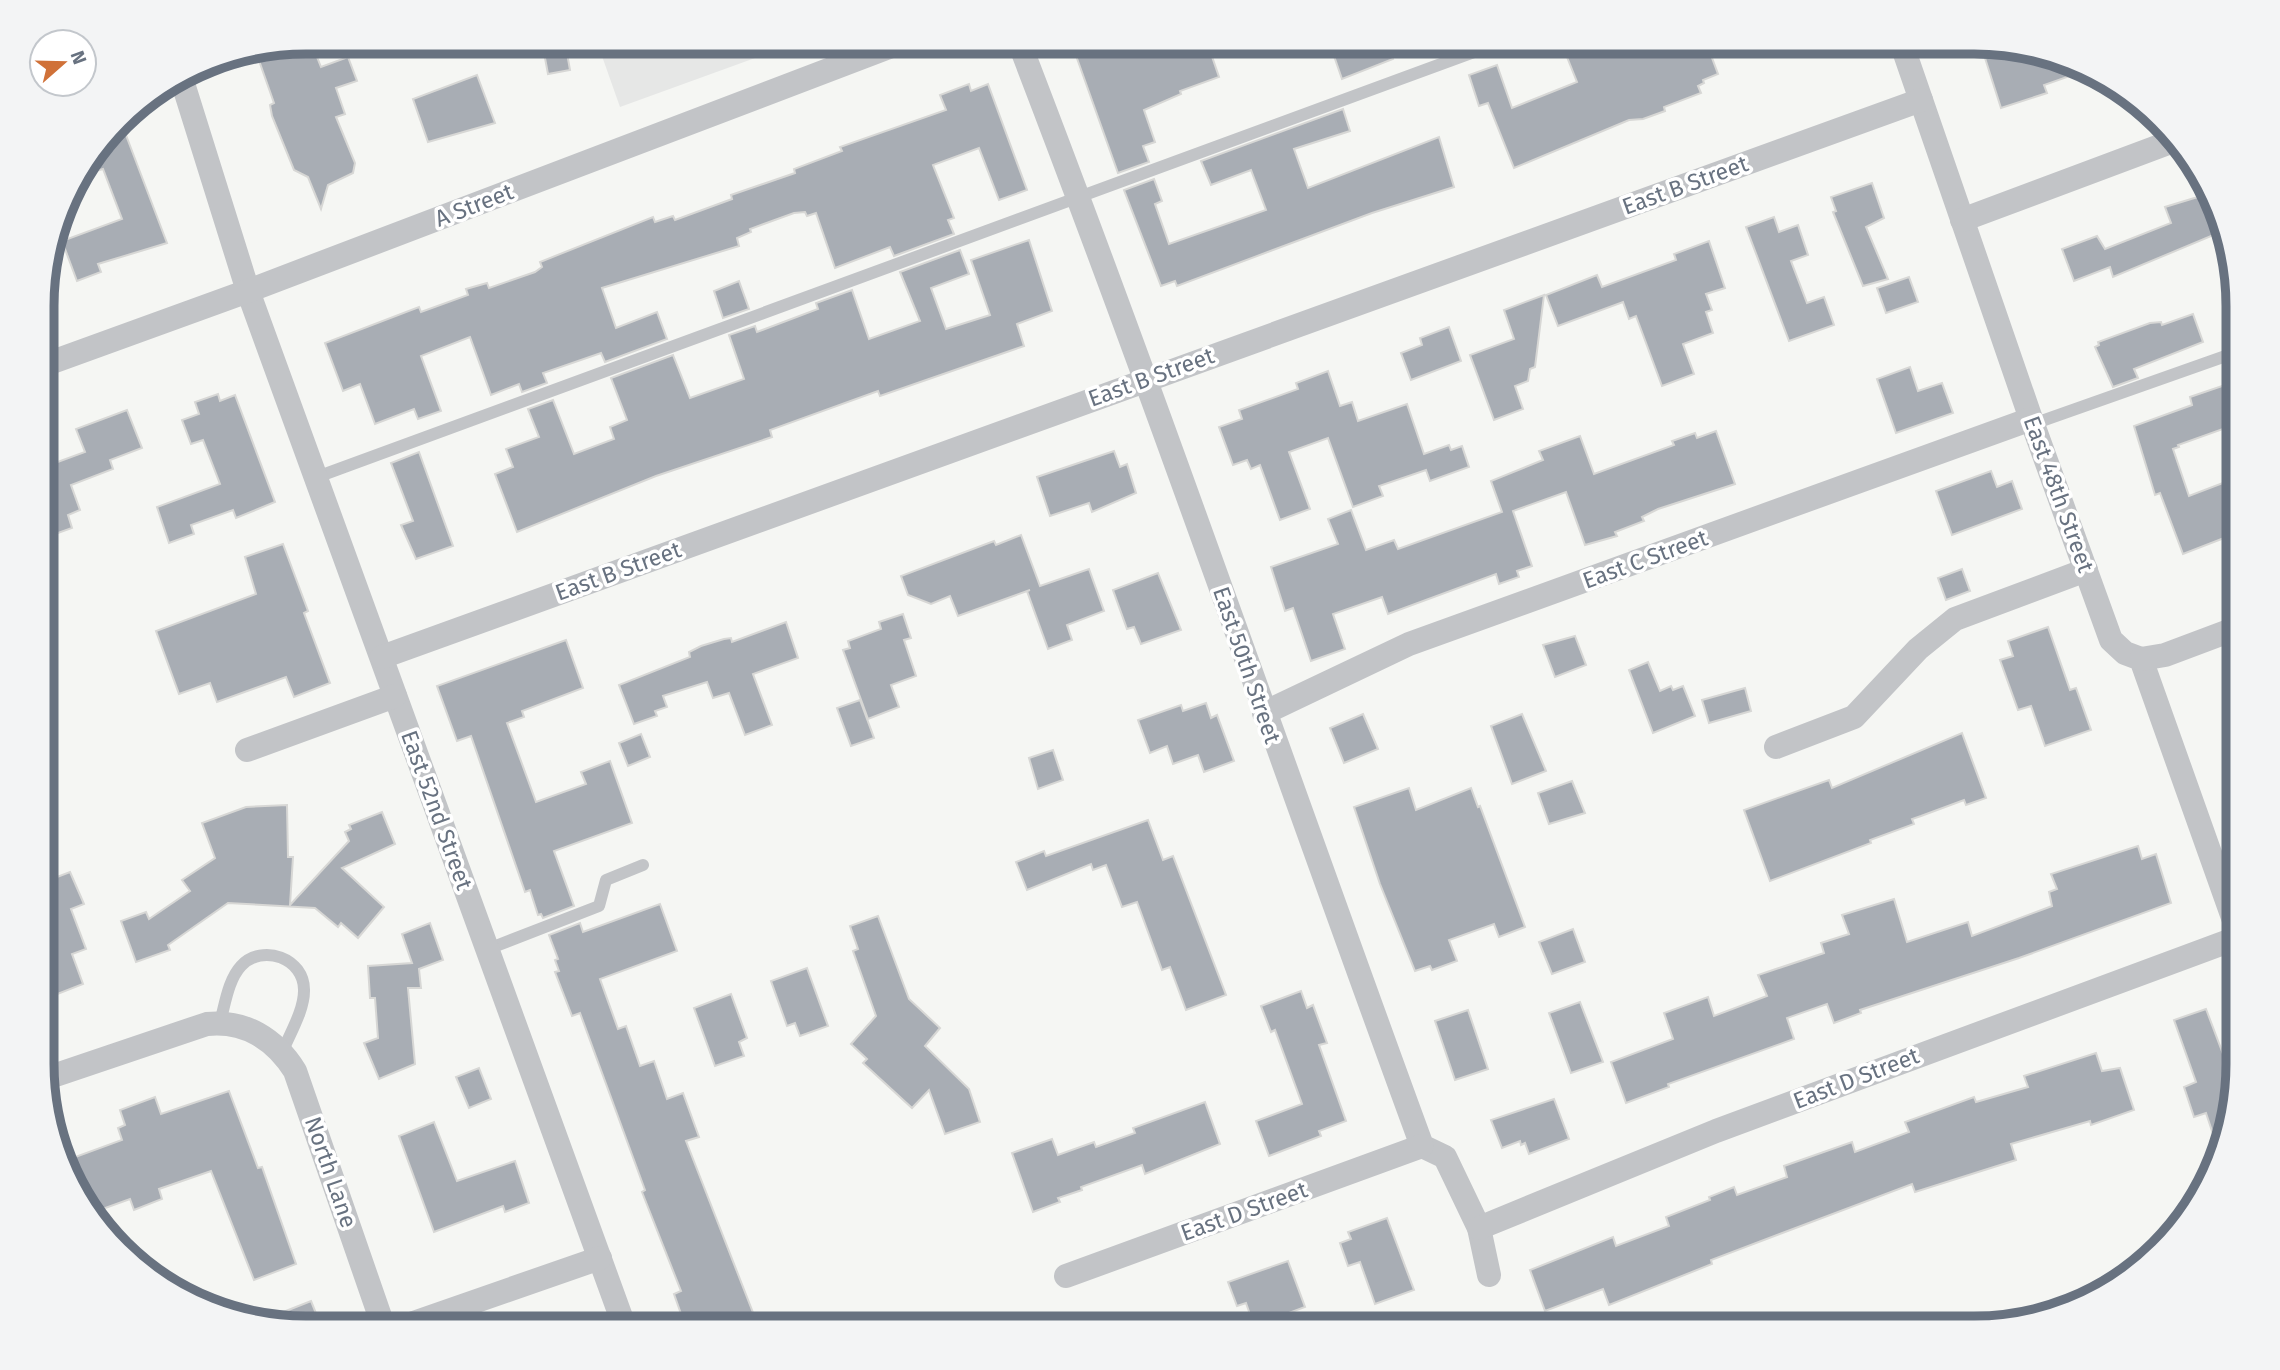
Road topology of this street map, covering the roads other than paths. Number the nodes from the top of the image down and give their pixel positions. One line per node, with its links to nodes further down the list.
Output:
1 (870, 54): 10 (street, A Street)
2 (1024, 54): 8 (street, East 50th Street)
3 (1469, 54): 8 (lane)
4 (1905, 54): 6 (street, East 48th Street)
5 (184, 86): 10 (street, East 52nd Street)
6 (1922, 100): 9 (street, East 48th Street); 13 (street, East B Street)
7 (2166, 144): 9 (street)
8 (1079, 198): 13 (street, East 50th Street); 15 (lane)
9 (1962, 220): 14 (street, East 48th Street)
10 (248, 291): 12 (street, A Street); 15 (street, East 52nd Street)
11 (2226, 356): 14 (lane)
12 (54, 361)
13 (1146, 378): 18 (street, East B Street); 21 (street, East 50th Street)
14 (2032, 422): 16 (street, East 48th Street); 21 (street, East C Street)
15 (317, 477): 18 (street, East 52nd Street)
16 (2086, 570): 19 (street, East 48th Street); 22 (street)
17 (2226, 632): 19 (street)
18 (382, 657): 20 (street, East 52nd Street)
19 (2141, 659): 25 (street)
20 (395, 696): 23 (street); 27 (street, East 52nd Street)
21 (1264, 713): 31 (street, East 50th Street)
22 (1776, 747)
23 (247, 750)
24 (643, 865): 27 (lane)
25 (2226, 898)
26 (2226, 942): 32 (street, East D Street)
27 (488, 949): 33 (street, East 52nd Street)
28 (220, 1023): 29 (street, North Lane); 29 (lane); 30 (street)
29 (282, 1053): 36 (street, North Lane)
30 (55, 1075)
31 (1422, 1146): 32 (street); 35 (street, East D Street)
32 (1479, 1228): 34 (street)
33 (600, 1258): 37 (street); 38 (street, East 52nd Street)
34 (1489, 1275)
35 (1066, 1276)
36 (380, 1316)
37 (433, 1316)
38 (621, 1316)

